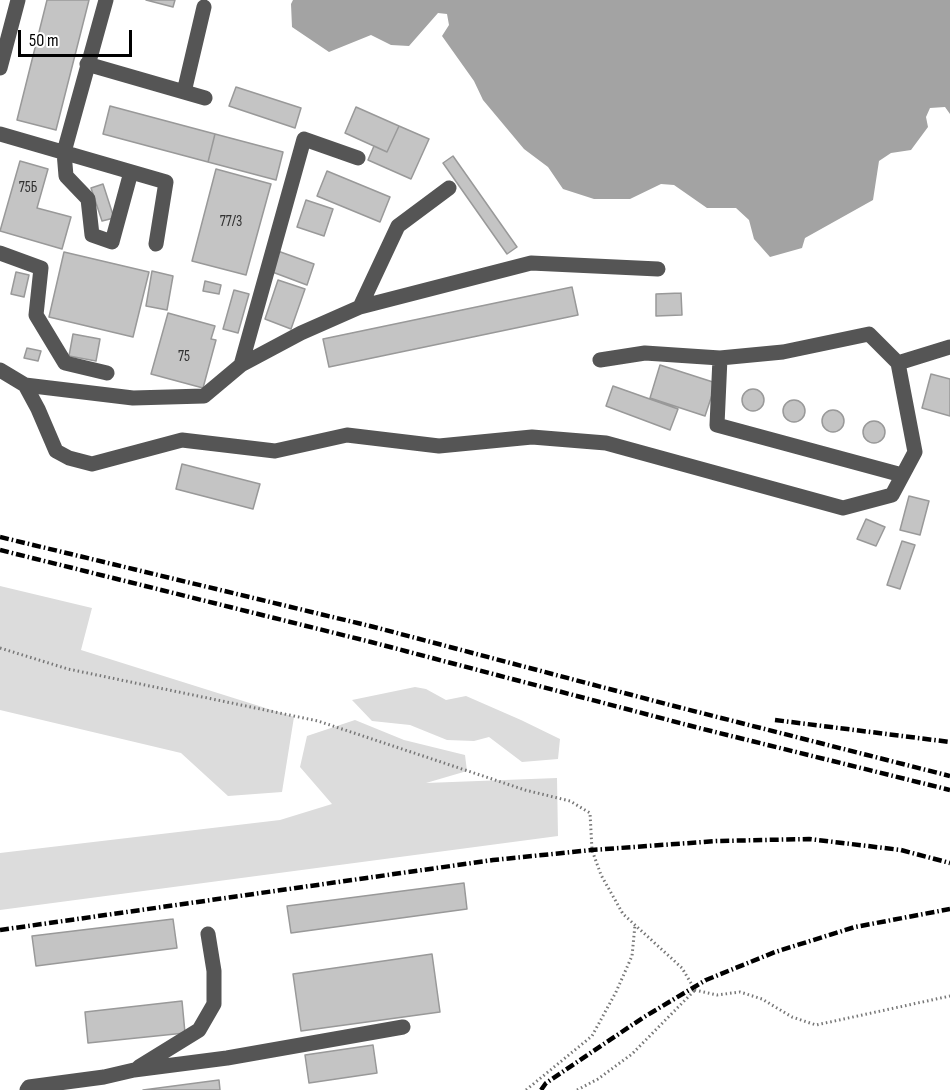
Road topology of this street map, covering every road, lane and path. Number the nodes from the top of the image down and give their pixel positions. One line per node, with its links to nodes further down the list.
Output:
1 (18, 0): 5 (street)
2 (106, 0): 4 (street)
3 (204, 7): 6 (street)
4 (87, 64): 6 (street); 9 (street)
5 (0, 68)
6 (184, 92): 7 (street)
7 (205, 98)
8 (0, 134): 9 (street)
9 (64, 152): 11 (street); 11 (street)
10 (358, 158): 21 (street)
11 (131, 172): 13 (street)
12 (449, 188): 16 (street)
13 (156, 244)
14 (0, 253): 23 (street)
15 (658, 269): 16 (street)
16 (360, 307): 21 (street)
17 (950, 348): 20 (street)
18 (720, 358): 19 (street); 20 (street); 25 (street)
19 (600, 360)
20 (898, 363): 25 (street)
21 (241, 364): 24 (street)
22 (0, 370): 24 (street)
23 (107, 373)
24 (25, 385): 25 (street)
25 (902, 475)
26 (0, 648): 27 (path)
27 (635, 925): 29 (path); 34 (path)
28 (208, 934): 32 (street)
29 (695, 990): 30 (path); 35 (path)
30 (950, 996)
31 (403, 1027): 32 (street)
32 (134, 1070): 33 (street)
33 (27, 1090)
34 (526, 1090)
35 (577, 1090)

